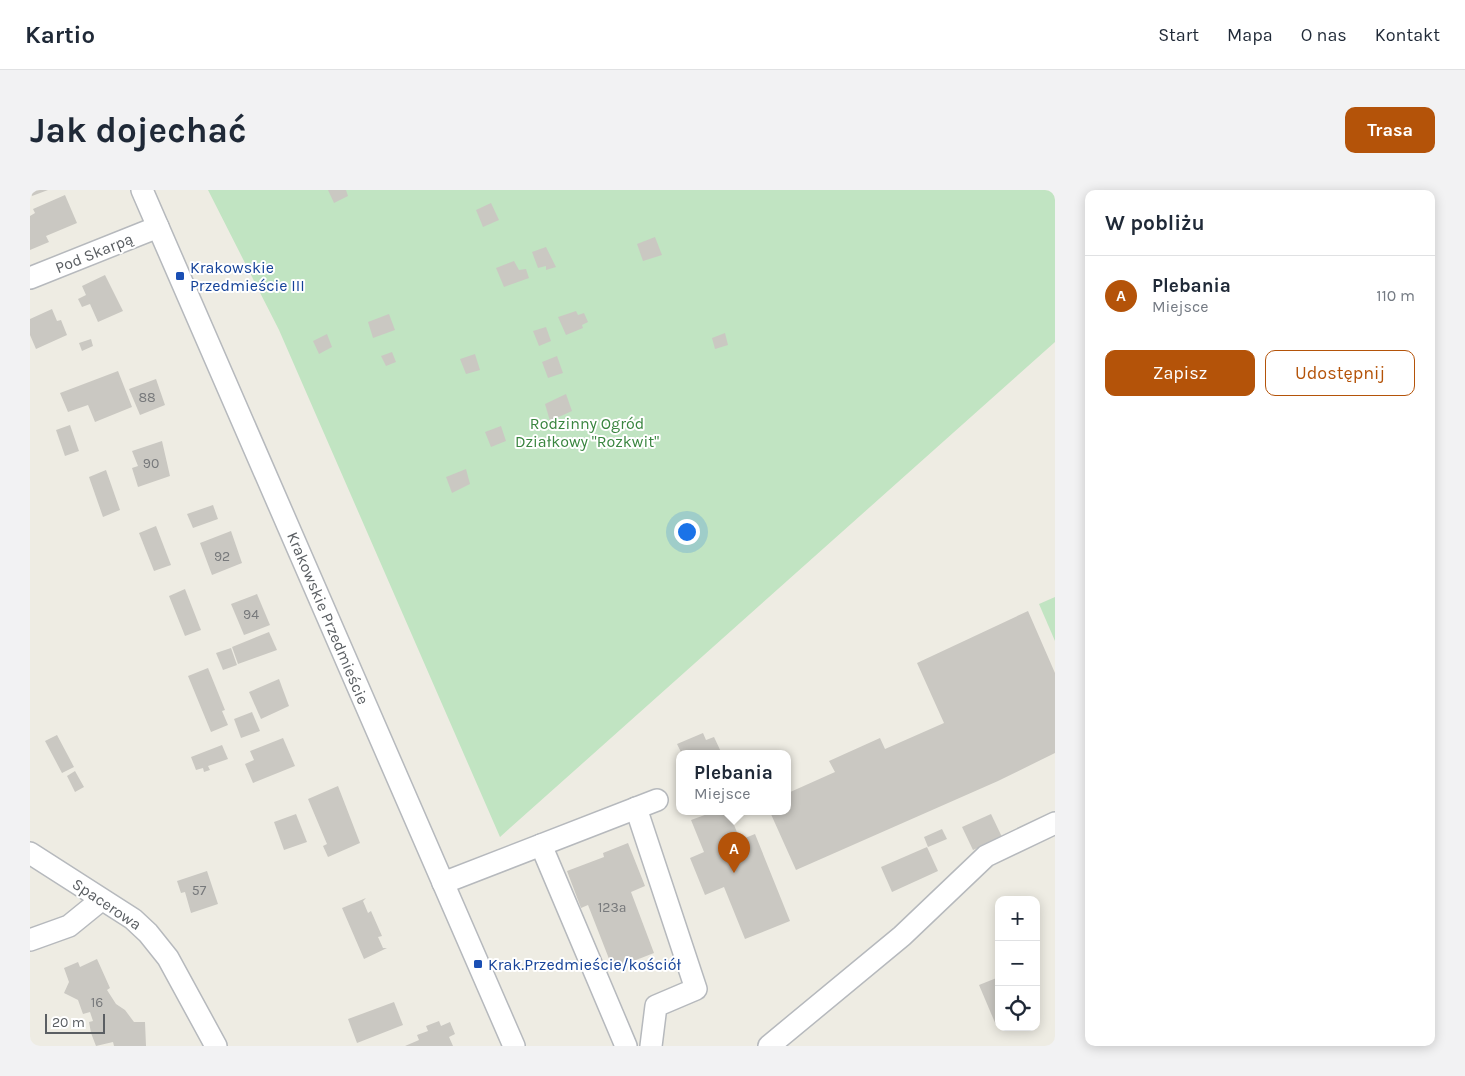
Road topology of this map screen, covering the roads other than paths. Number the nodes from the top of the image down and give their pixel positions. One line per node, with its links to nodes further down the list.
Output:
1 (142, 190): 2 (street, Krakowskie Przedmieście)
2 (158, 227): 3 (street, Pod Skarpą); 9 (street, Krakowskie Przedmieście)
3 (30, 278)
4 (657, 800): 5 (street)
5 (636, 808): 7 (street); 15 (street)
6 (1055, 823): 16 (street)
7 (542, 845): 9 (street); 14 (street)
8 (30, 853): 10 (street, Spacerowa)
9 (443, 883): 13 (street, Krakowskie Przedmieście)
10 (101, 900): 11 (street); 12 (street, Spacerowa)
11 (30, 940)
12 (216, 1046)
13 (514, 1046)
14 (626, 1046)
15 (651, 1046)
16 (768, 1046)

